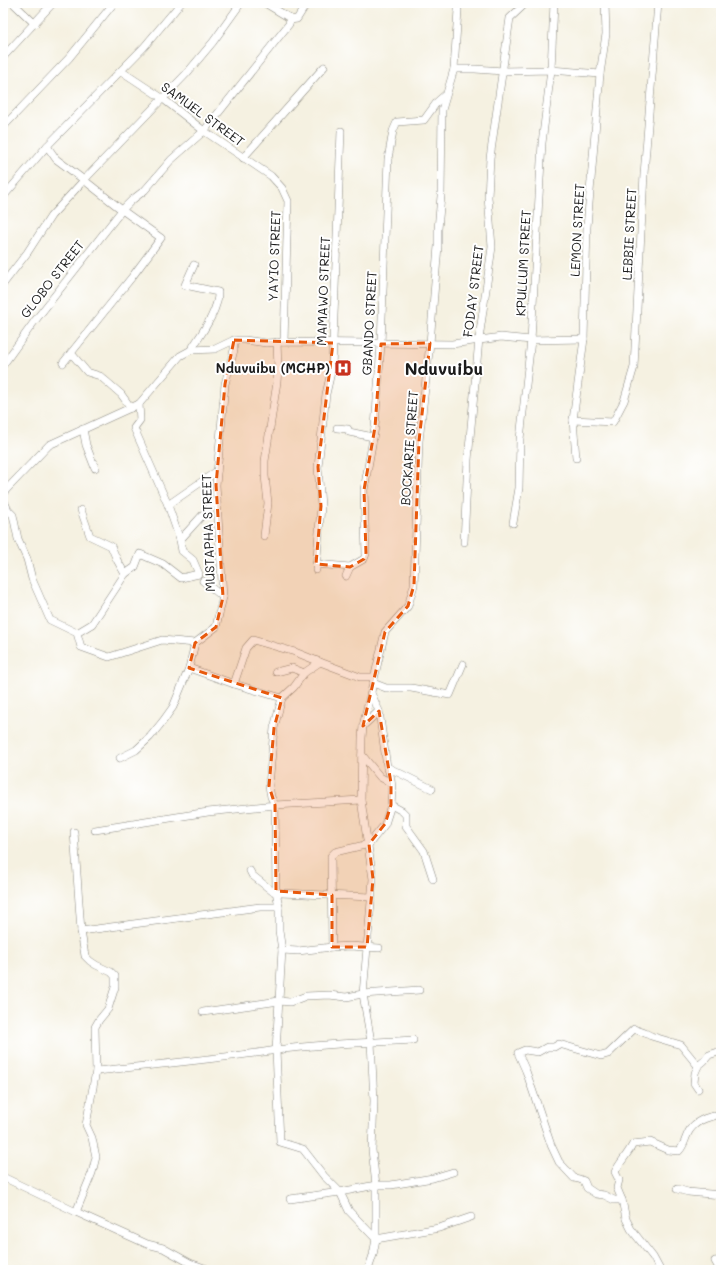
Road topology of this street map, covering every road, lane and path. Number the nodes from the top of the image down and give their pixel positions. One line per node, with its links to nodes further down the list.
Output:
1 (13, 3): 14 (street)
2 (53, 3): 14 (street)
3 (114, 3): 24 (street)
4 (181, 3): 19 (street)
5 (241, 3): 23 (street)
6 (265, 3): 13 (street)
7 (307, 3): 13 (street, GLOBO STREET)
8 (526, 3): 20 (street, FODAY STREET)
9 (554, 3): 18 (street, KPULLUM STREET)
10 (606, 3): 21 (street, LEMON STREET)
11 (658, 3): 49 (street, LEBBIE STREET)
12 (458, 10): 17 (street, BOCKARIE STREET)
13 (290, 20): 25 (street, GLOBO STREET)
14 (35, 24): 15 (street)
15 (3, 57)
16 (324, 67): 28 (street)
17 (454, 69): 20 (street); 22 (street, BOCKARIE STREET)
18 (551, 70): 20 (street); 21 (street); 38 (street, KPULLUM STREET)
19 (121, 71): 23 (street, SAMUEL STREET); 27 (street)
20 (503, 71): 35 (street, FODAY STREET)
21 (600, 74): 36 (street, LEMON STREET)
22 (445, 94): 41 (street, BOCKARIE STREET); 42 (street, GBANDO STREET)
23 (162, 98): 25 (street, SAMUEL STREET); 30 (street)
24 (3, 127)
25 (204, 131): 28 (street, SAMUEL STREET); 32 (street, GLOBO STREET)
26 (341, 131): 40 (street, MAMAWO STREET)
27 (47, 146): 30 (street); 31 (street)
28 (243, 158): 29 (street, SAMUEL STREET)
29 (271, 176): 39 (street, YAYIO STREET)
30 (84, 180): 32 (street); 34 (street)
31 (3, 197)
32 (122, 210): 44 (street); 46 (street, GLOBO STREET)
33 (194, 265): 43 (street)
34 (3, 284)
35 (479, 339): 38 (street); 41 (street); 64 (street, FODAY STREET)
36 (584, 339): 38 (street); 49 (street, LEMON STREET)
37 (234, 340): 39 (street); 43 (street); 55 (street, MUSTAPHA STREET)
38 (531, 340): 61 (street, KPULLUM STREET)
39 (281, 342): 40 (street); 62 (street, YAYIO STREET)
40 (333, 343): 42 (street); 65 (street, MAMAWO STREET)
41 (430, 343): 42 (street); 77 (street, BOCKARIE STREET)
42 (381, 344): 52 (street, GBANDO STREET)
43 (191, 350): 47 (street)
44 (71, 354): 45 (street); 48 (street)
45 (63, 363)
46 (3, 365)
47 (139, 404): 48 (street); 59 (street)
48 (131, 408): 51 (street)
49 (573, 420): 53 (street, LEMON STREET)
50 (337, 428): 52 (street)
51 (83, 429): 54 (street); 56 (street)
52 (373, 437): 65 (street, GBANDO STREET)
53 (576, 458)
54 (95, 468)
55 (217, 471): 58 (street, MUSTAPHA STREET); 59 (street)
56 (3, 493)
57 (3, 499): 70 (street)
58 (217, 499): 63 (street); 69 (street, MUSTAPHA STREET)
59 (168, 505): 63 (street)
60 (81, 510): 66 (street)
61 (513, 524)
62 (264, 536)
63 (180, 540): 66 (street)
64 (464, 542)
65 (350, 567): 67 (street, GBANDO STREET)
66 (125, 574): 70 (street)
67 (346, 576)
68 (203, 582): 69 (street)
69 (223, 597): 71 (street, MUSTAPHA STREET)
70 (76, 633): 71 (street)
71 (195, 643): 74 (street)
72 (320, 662): 76 (street); 77 (street); 78 (street)
73 (463, 664): 77 (street)
74 (189, 668): 78 (street); 84 (street)
75 (276, 672): 76 (street)
76 (304, 673): 80 (street)
77 (373, 680): 79 (street, BOCKARIE STREET)
78 (234, 684): 80 (street)
79 (370, 692): 81 (street); 82 (street, BOCKARIE STREET)
80 (282, 698): 89 (street)
81 (379, 711): 82 (street); 85 (street)
82 (363, 726): 83 (street, BOCKARIE STREET)
83 (362, 755): 86 (street); 88 (street, BOCKARIE STREET)
84 (120, 758)
85 (387, 767): 86 (street); 87 (street)
86 (391, 783): 90 (street)
87 (432, 789)
88 (362, 800): 89 (street); 93 (street, BOCKARIE STREET)
89 (275, 805): 91 (street); 96 (street)
90 (391, 805): 93 (street); 95 (street)
91 (95, 830)
92 (74, 832): 100 (street)
93 (369, 844): 97 (street); 98 (street, BOCKARIE STREET)
94 (250, 871): 96 (street)
95 (433, 879)
96 (276, 892): 97 (street); 99 (street)
97 (332, 895): 98 (street); 101 (street)
98 (371, 897): 102 (street, BOCKARIE STREET)
99 (280, 907): 100 (street); 104 (street)
100 (81, 931): 114 (street)
101 (332, 947): 102 (street); 104 (street)
102 (367, 947): 103 (street); 106 (street, BOCKARIE STREET)
103 (379, 948)
104 (282, 950): 107 (street)
105 (419, 990): 106 (street)
106 (363, 994): 107 (street); 110 (street, BOCKARIE STREET)
107 (279, 1001): 108 (street); 111 (street)
108 (203, 1012)
109 (413, 1040): 110 (street)
110 (371, 1042): 111 (street); 119 (street, BOCKARIE STREET)
111 (276, 1050): 114 (street); 121 (street)
112 (721, 1051): 113 (street)
113 (698, 1066): 115 (street); 124 (street)
114 (96, 1071): 125 (street)
115 (698, 1089)
116 (714, 1116): 124 (street)
117 (453, 1172): 119 (street)
118 (3, 1177): 125 (street)
119 (376, 1185): 121 (street); 127 (street, BOCKARIE STREET)
120 (677, 1189): 122 (street)
121 (340, 1192): 123 (street); 127 (street)
122 (721, 1195)
123 (290, 1199)
124 (622, 1200): 131 (street)
125 (76, 1212): 129 (street)
126 (471, 1217): 127 (street)
127 (376, 1239): 130 (street, BOCKARIE STREET)
128 (715, 1261): 132 (street)
129 (210, 1270)
130 (368, 1270)
131 (660, 1270)
132 (720, 1270)

